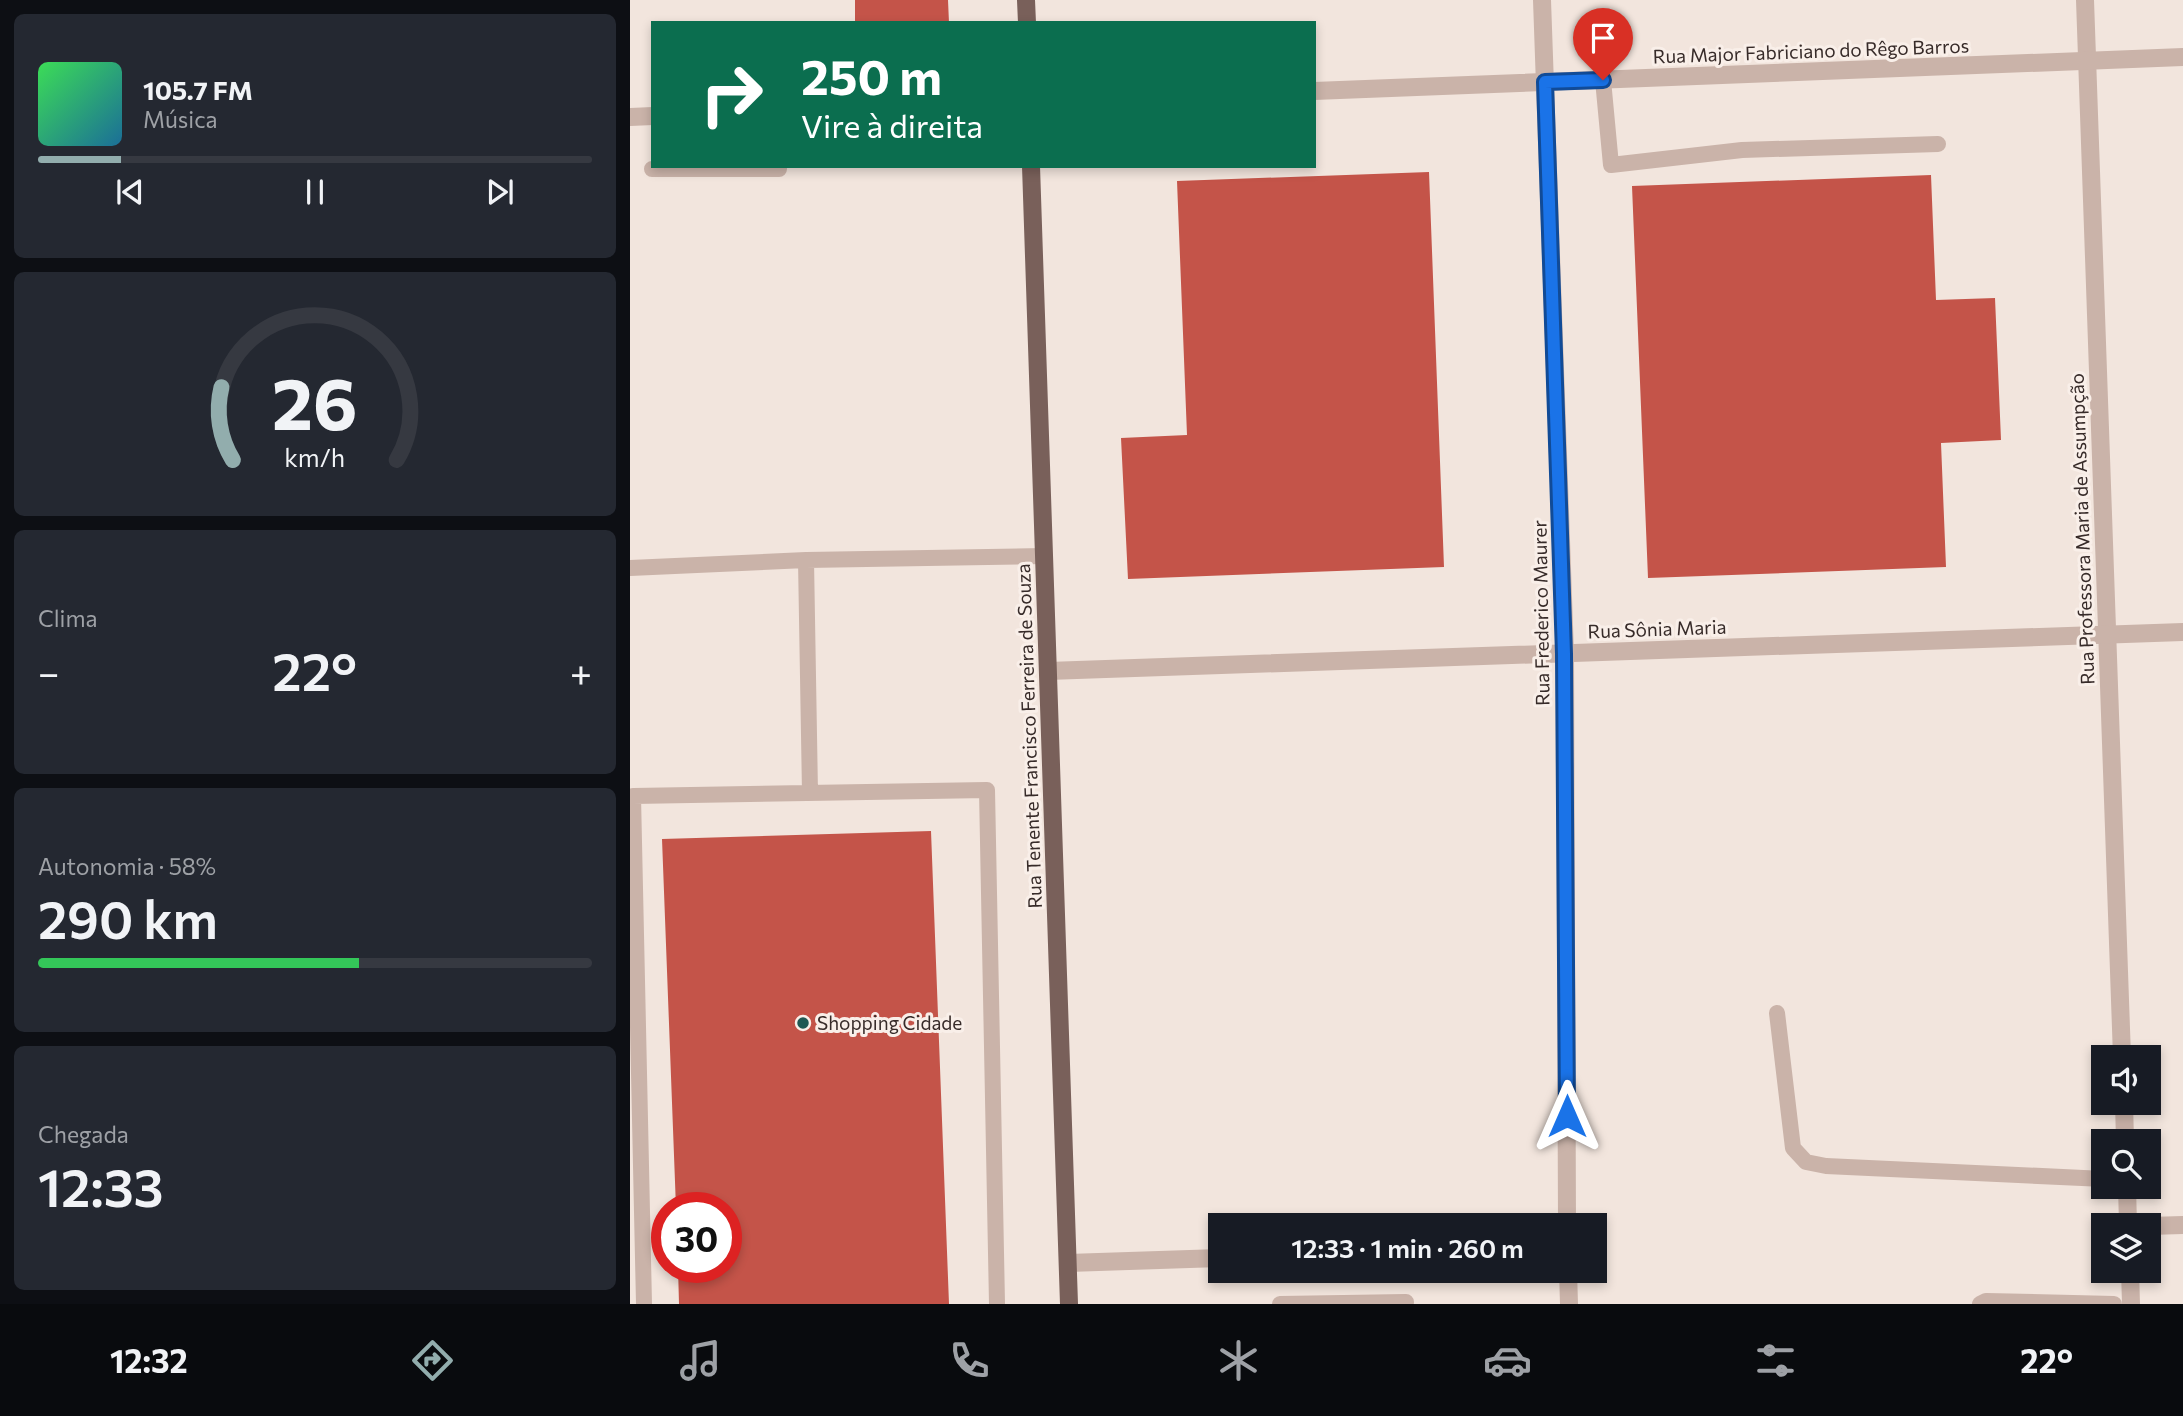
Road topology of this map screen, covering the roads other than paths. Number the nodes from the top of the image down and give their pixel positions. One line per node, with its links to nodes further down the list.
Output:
1 (1026, 0): 4 (main road)
2 (1542, 0): 8 (street, Rua Frederico Maurer)
3 (2085, 0): 6 (street, Rua Professora Maria de Assumpção)
4 (1027, 21)
5 (2183, 57): 6 (street, Rua Major Fabriciano do Rêgo Barros)
6 (2087, 61): 7 (street, Rua Major Fabriciano do Rêgo Barros); 20 (street, Rua Professora Maria de Assumpção)
7 (1603, 80): 8 (street, Rua Major Fabriciano do Rêgo Barros); 12 (lane)
8 (1545, 82): 9 (street, Rua Major Fabriciano do Rêgo Barros); 21 (street, Rua Frederico Maurer)
9 (1316, 91)
10 (651, 116): 11 (street)
11 (630, 117)
12 (1938, 144)
13 (779, 168): 15 (lane)
14 (1031, 168): 16 (main road, Rua Tenente Francisco Ferreira de Souza)
15 (652, 169)
16 (1044, 556): 17 (lane); 22 (main road, Rua Tenente Francisco Ferreira de Souza)
17 (806, 560): 18 (lane); 23 (lane)
18 (630, 568)
19 (2183, 632): 20 (street, Rua Sônia Maria)
20 (2107, 634): 21 (street, Rua Sônia Maria); 25 (street, Rua Professora Maria de Assumpção)
21 (1564, 654): 22 (street, Rua Sônia Maria); 27 (street, Rua Frederico Maurer)
22 (1048, 671): 31 (main road, Rua Tenente Francisco Ferreira de Souza)
23 (810, 793): 35 (lane); 36 (lane)
24 (1777, 1013): 26 (lane)
25 (2122, 1045)
26 (2091, 1178)
27 (1567, 1213)
28 (2183, 1225): 29 (street)
29 (2161, 1226)
30 (1208, 1258): 31 (street)
31 (1068, 1263): 37 (main road, Rua Tenente Francisco Ferreira de Souza)
32 (1568, 1283): 39 (street)
33 (2130, 1283): 42 (street)
34 (1406, 1302): 38 (lane)
35 (643, 1304)
36 (998, 1304)
37 (1069, 1304)
38 (1280, 1304)
39 (1569, 1304)
40 (1980, 1304): 41 (lane)
41 (2114, 1304)
42 (2131, 1304)

